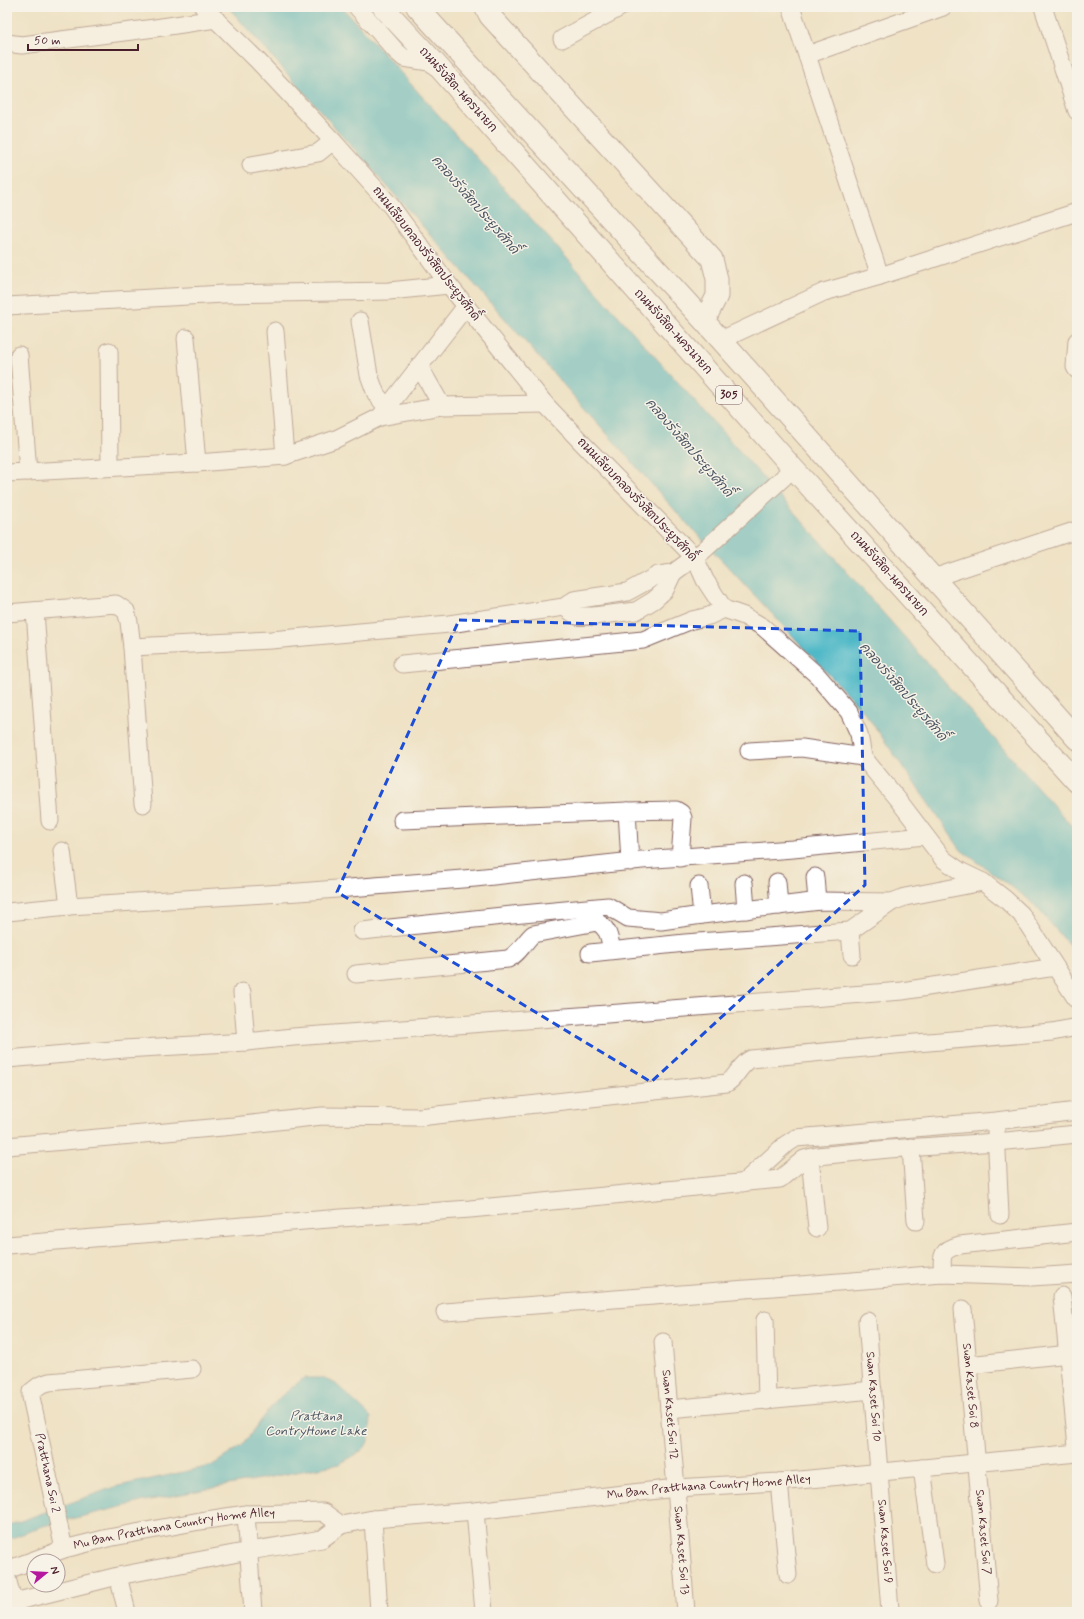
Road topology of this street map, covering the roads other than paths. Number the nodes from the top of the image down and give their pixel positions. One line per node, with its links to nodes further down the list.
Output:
1 (203, 7): 10 (street, ถนนเลียบคลองรังสิตประยูรศักดิ์)
2 (357, 7): 14 (street)
3 (383, 7): 14 (main road, ถนนรังสิต-นครนายก / 305)
4 (417, 7): 24 (main road, 305)
5 (485, 7): 24 (main road)
6 (621, 7): 11 (street)
7 (791, 7): 13 (street)
8 (943, 7): 13 (street)
9 (1043, 7): 15 (street)
10 (216, 18): 12 (street); 16 (street, ถนนเลียบคลองรังสิตประยูรศักดิ์)
11 (562, 39)
12 (7, 43)
13 (807, 55): 19 (street)
14 (435, 63): 40 (main road, ถนนรังสิต-นครนายก / 305)
15 (1077, 111)
16 (333, 141): 17 (street); 20 (street, ถนนเลียบคลองรังสิตประยูรศักดิ์)
17 (251, 165)
18 (1077, 212): 19 (street)
19 (880, 276): 27 (street)
20 (449, 285): 21 (street); 22 (street, ถนนเลียบคลองรังสิตประยูรศักดิ์)
21 (7, 306)
22 (466, 306): 31 (street); 33 (street, ถนนเลียบคลองรังสิตประยูรศักดิ์)
23 (360, 320): 35 (street)
24 (704, 321): 27 (main road, 305)
25 (275, 331): 36 (street)
26 (186, 338): 37 (street)
27 (720, 340): 44 (main road, 305)
28 (1077, 341): 32 (street)
29 (109, 351): 38 (street)
30 (19, 355): 39 (street)
31 (419, 366): 34 (street); 35 (street)
32 (1077, 370)
33 (546, 404): 34 (street); 43 (street, ถนนเลียบคลองรังสิตประยูรศักดิ์)
34 (442, 406): 35 (street)
35 (383, 412): 36 (street)
36 (284, 456): 37 (street)
37 (197, 463): 38 (street)
38 (110, 467): 39 (street)
39 (28, 472): 41 (street)
40 (788, 472): 43 (street); 53 (main road, ถนนรังสิต-นครนายก / 305)
41 (7, 473)
42 (1077, 530): 44 (street)
43 (699, 555): 45 (street, ถนนเลียบคลองรังสิตประยูรศักดิ์); 48 (street)
44 (933, 578): 50 (main road, 305)
45 (724, 609): 49 (street); 52 (street)
46 (35, 612): 47 (street); 48 (street); 57 (street)
47 (7, 613)
48 (132, 647): 54 (street)
49 (402, 664)
50 (1077, 739)
51 (749, 751): 52 (street)
52 (863, 757): 58 (street)
53 (1077, 782)
54 (143, 804)
55 (627, 811): 56 (street); 60 (street); 61 (street)
56 (402, 820)
57 (50, 822)
58 (925, 836): 60 (street); 64 (street)
59 (62, 851): 69 (street)
60 (680, 858): 61 (street)
61 (630, 862): 69 (street)
62 (815, 877): 67 (street)
63 (777, 882): 70 (street)
64 (983, 882): 68 (street); 79 (street)
65 (744, 883): 71 (street)
66 (699, 886): 73 (street)
67 (817, 901): 68 (street); 70 (street)
68 (892, 902): 75 (street)
69 (69, 906): 72 (street)
70 (779, 906): 71 (street)
71 (746, 910): 73 (street)
72 (7, 912)
73 (702, 915): 74 (street)
74 (362, 931)
75 (850, 931): 76 (street); 78 (street)
76 (612, 950): 77 (street); 80 (street)
77 (590, 953)
78 (852, 955)
79 (1055, 967): 82 (street); 84 (street)
80 (356, 974)
81 (242, 992): 84 (street)
82 (1077, 1000)
83 (1077, 1028): 90 (street)
84 (246, 1042): 85 (street)
85 (7, 1059)
86 (1077, 1111): 87 (street)
87 (996, 1121): 89 (street); 93 (street)
88 (1077, 1134): 89 (street)
89 (997, 1142): 91 (street); 94 (street)
90 (7, 1146)
91 (911, 1147): 92 (street); 95 (street)
92 (810, 1158): 93 (street); 96 (street)
93 (743, 1183): 98 (street)
94 (1000, 1215)
95 (916, 1221)
96 (817, 1228)
97 (1077, 1232): 99 (street)
98 (7, 1245)
99 (943, 1274): 100 (street); 103 (street)
100 (1077, 1274)
101 (1062, 1296): 107 (street)
102 (963, 1309): 108 (street, Suan Kaset Soi 8)
103 (445, 1312)
104 (765, 1320): 111 (street)
105 (867, 1321): 110 (street, Suan Kaset Soi 10)
106 (663, 1342): 112 (street, Suan Kaset Soi 12)
107 (1069, 1354): 108 (street); 113 (street)
108 (968, 1365): 115 (street, Suan Kaset Soi 8)
109 (192, 1369): 124 (street, Pratthana Soi 2)
110 (873, 1390): 111 (street); 117 (street, Suan Kaset Soi 10)
111 (767, 1401): 112 (street)
112 (669, 1409): 119 (street, Suan Kaset Soi 12)
113 (1077, 1447)
114 (1077, 1453): 115 (street, Mu Ban Pratthana Country Home Alley)
115 (977, 1463): 116 (street, Mu Ban Pratthana Country Home Alley); 131 (street, Suan Kaset Soi 7)
116 (922, 1468): 117 (street, Mu Ban Pratthana Country Home Alley); 126 (street)
117 (879, 1472): 118 (street, Mu Ban Pratthana Country Home Alley); 133 (street, Suan Kaset Soi 9)
118 (779, 1482): 119 (street, Mu Ban Pratthana Country Home Alley); 128 (street)
119 (676, 1488): 120 (street, Mu Ban Pratthana Country Home Alley); 138 (street, Suan Kaset Soi 13)
120 (475, 1511): 122 (street, Mu Ban Pratthana Country Home Alley); 137 (street)
121 (246, 1514): 123 (street, Mu Ban Pratthana Country Home Alley); 124 (street, Mu Ban Pratthana Country Home Alley); 125 (street)
122 (373, 1519): 123 (street, Mu Ban Pratthana Country Home Alley); 136 (street)
123 (341, 1525): 125 (street, Mu Ban Pratthana Country Home Alley)
124 (64, 1549): 127 (street, Mu Ban Pratthana Country Home Alley)
125 (248, 1551): 129 (street, Mu Ban Pratthana Country Home Alley); 135 (street)
126 (934, 1564)
127 (7, 1570)
128 (788, 1575)
129 (118, 1576): 132 (street, Mu Ban Pratthana Country Home Alley); 134 (street)
130 (7, 1578): 132 (street)
131 (989, 1601)
132 (15, 1607)
133 (890, 1610)
134 (127, 1612)
135 (253, 1612)
136 (379, 1612)
137 (484, 1612)
138 (686, 1612)

